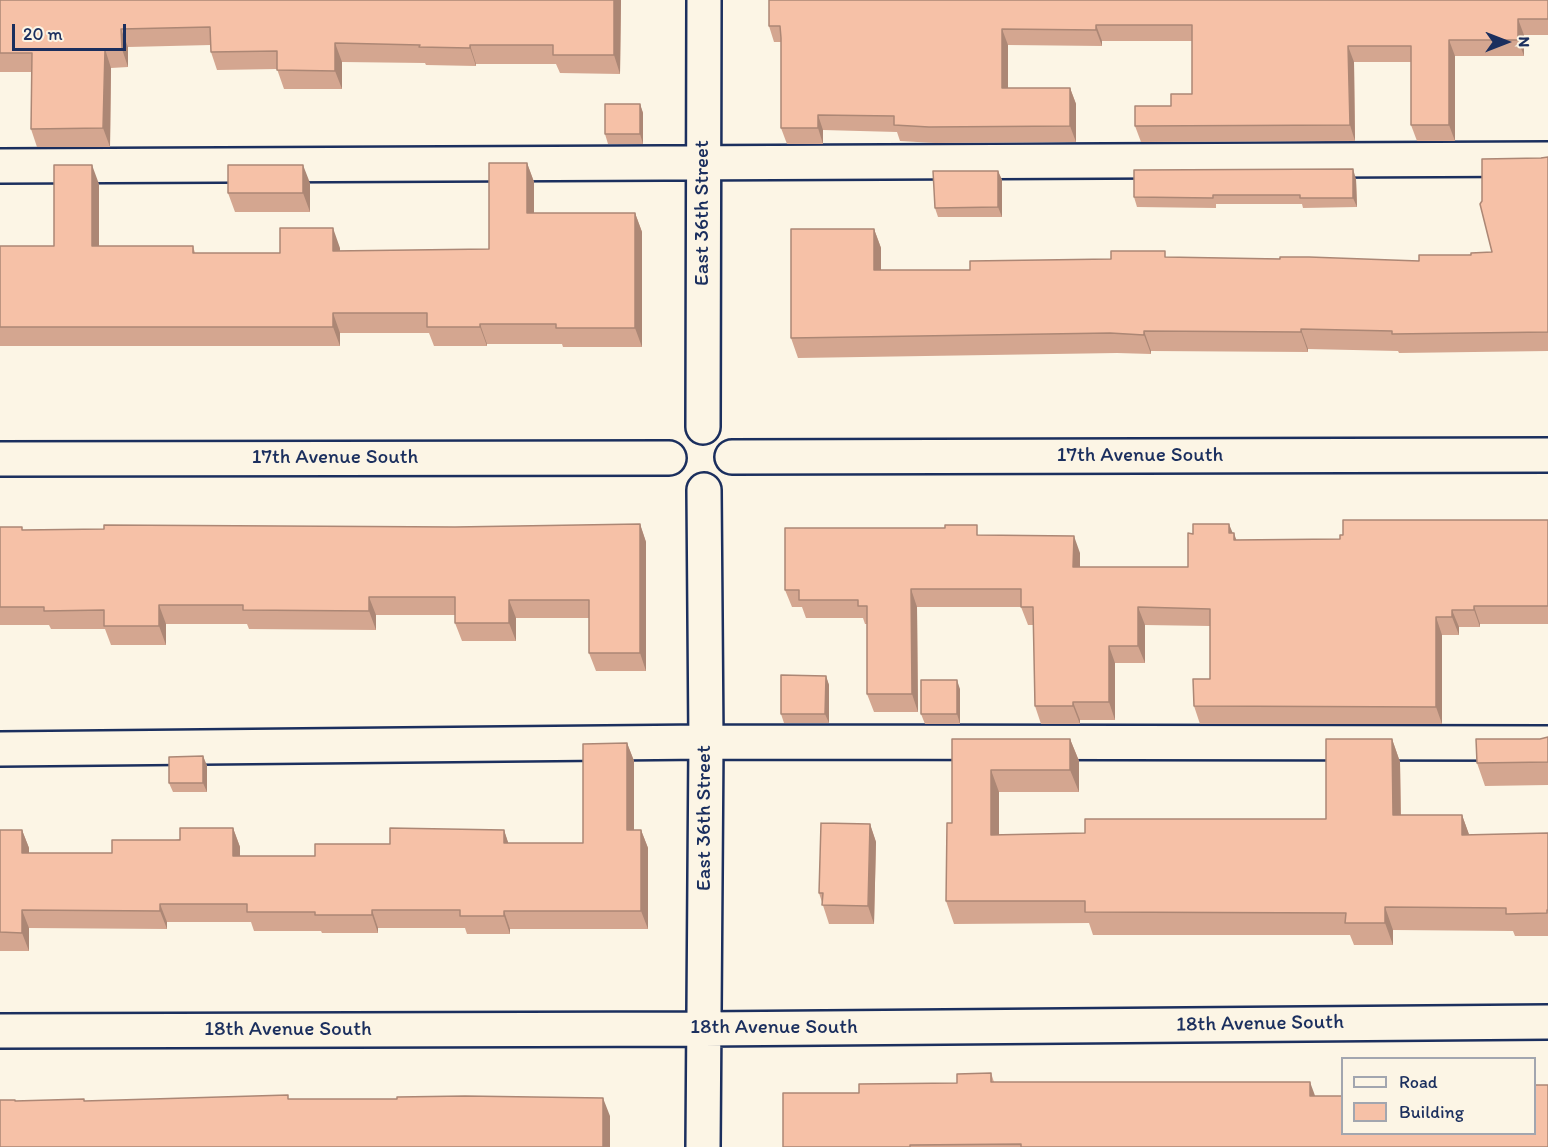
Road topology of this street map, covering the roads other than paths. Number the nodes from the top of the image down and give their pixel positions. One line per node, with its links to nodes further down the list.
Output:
1 (704, 0): 3 (street, East 36th Street)
2 (1548, 159): 3 (street)
3 (703, 164): 4 (street); 5 (street, East 36th Street)
4 (0, 166)
5 (703, 427): 7 (street); 8 (street)
6 (1548, 455): 7 (street, 17th Avenue South)
7 (732, 457): 10 (street)
8 (669, 458): 9 (street, 17th Avenue South); 10 (street)
9 (0, 459)
10 (704, 490): 11 (street, East 36th Street)
11 (706, 742): 12 (street); 13 (street); 15 (street, East 36th Street)
12 (1548, 743)
13 (0, 749)
14 (1548, 1022): 15 (street, 18th Avenue South)
15 (704, 1029): 16 (street, 18th Avenue South); 17 (street, East 36th Street)
16 (0, 1031)
17 (703, 1147)

